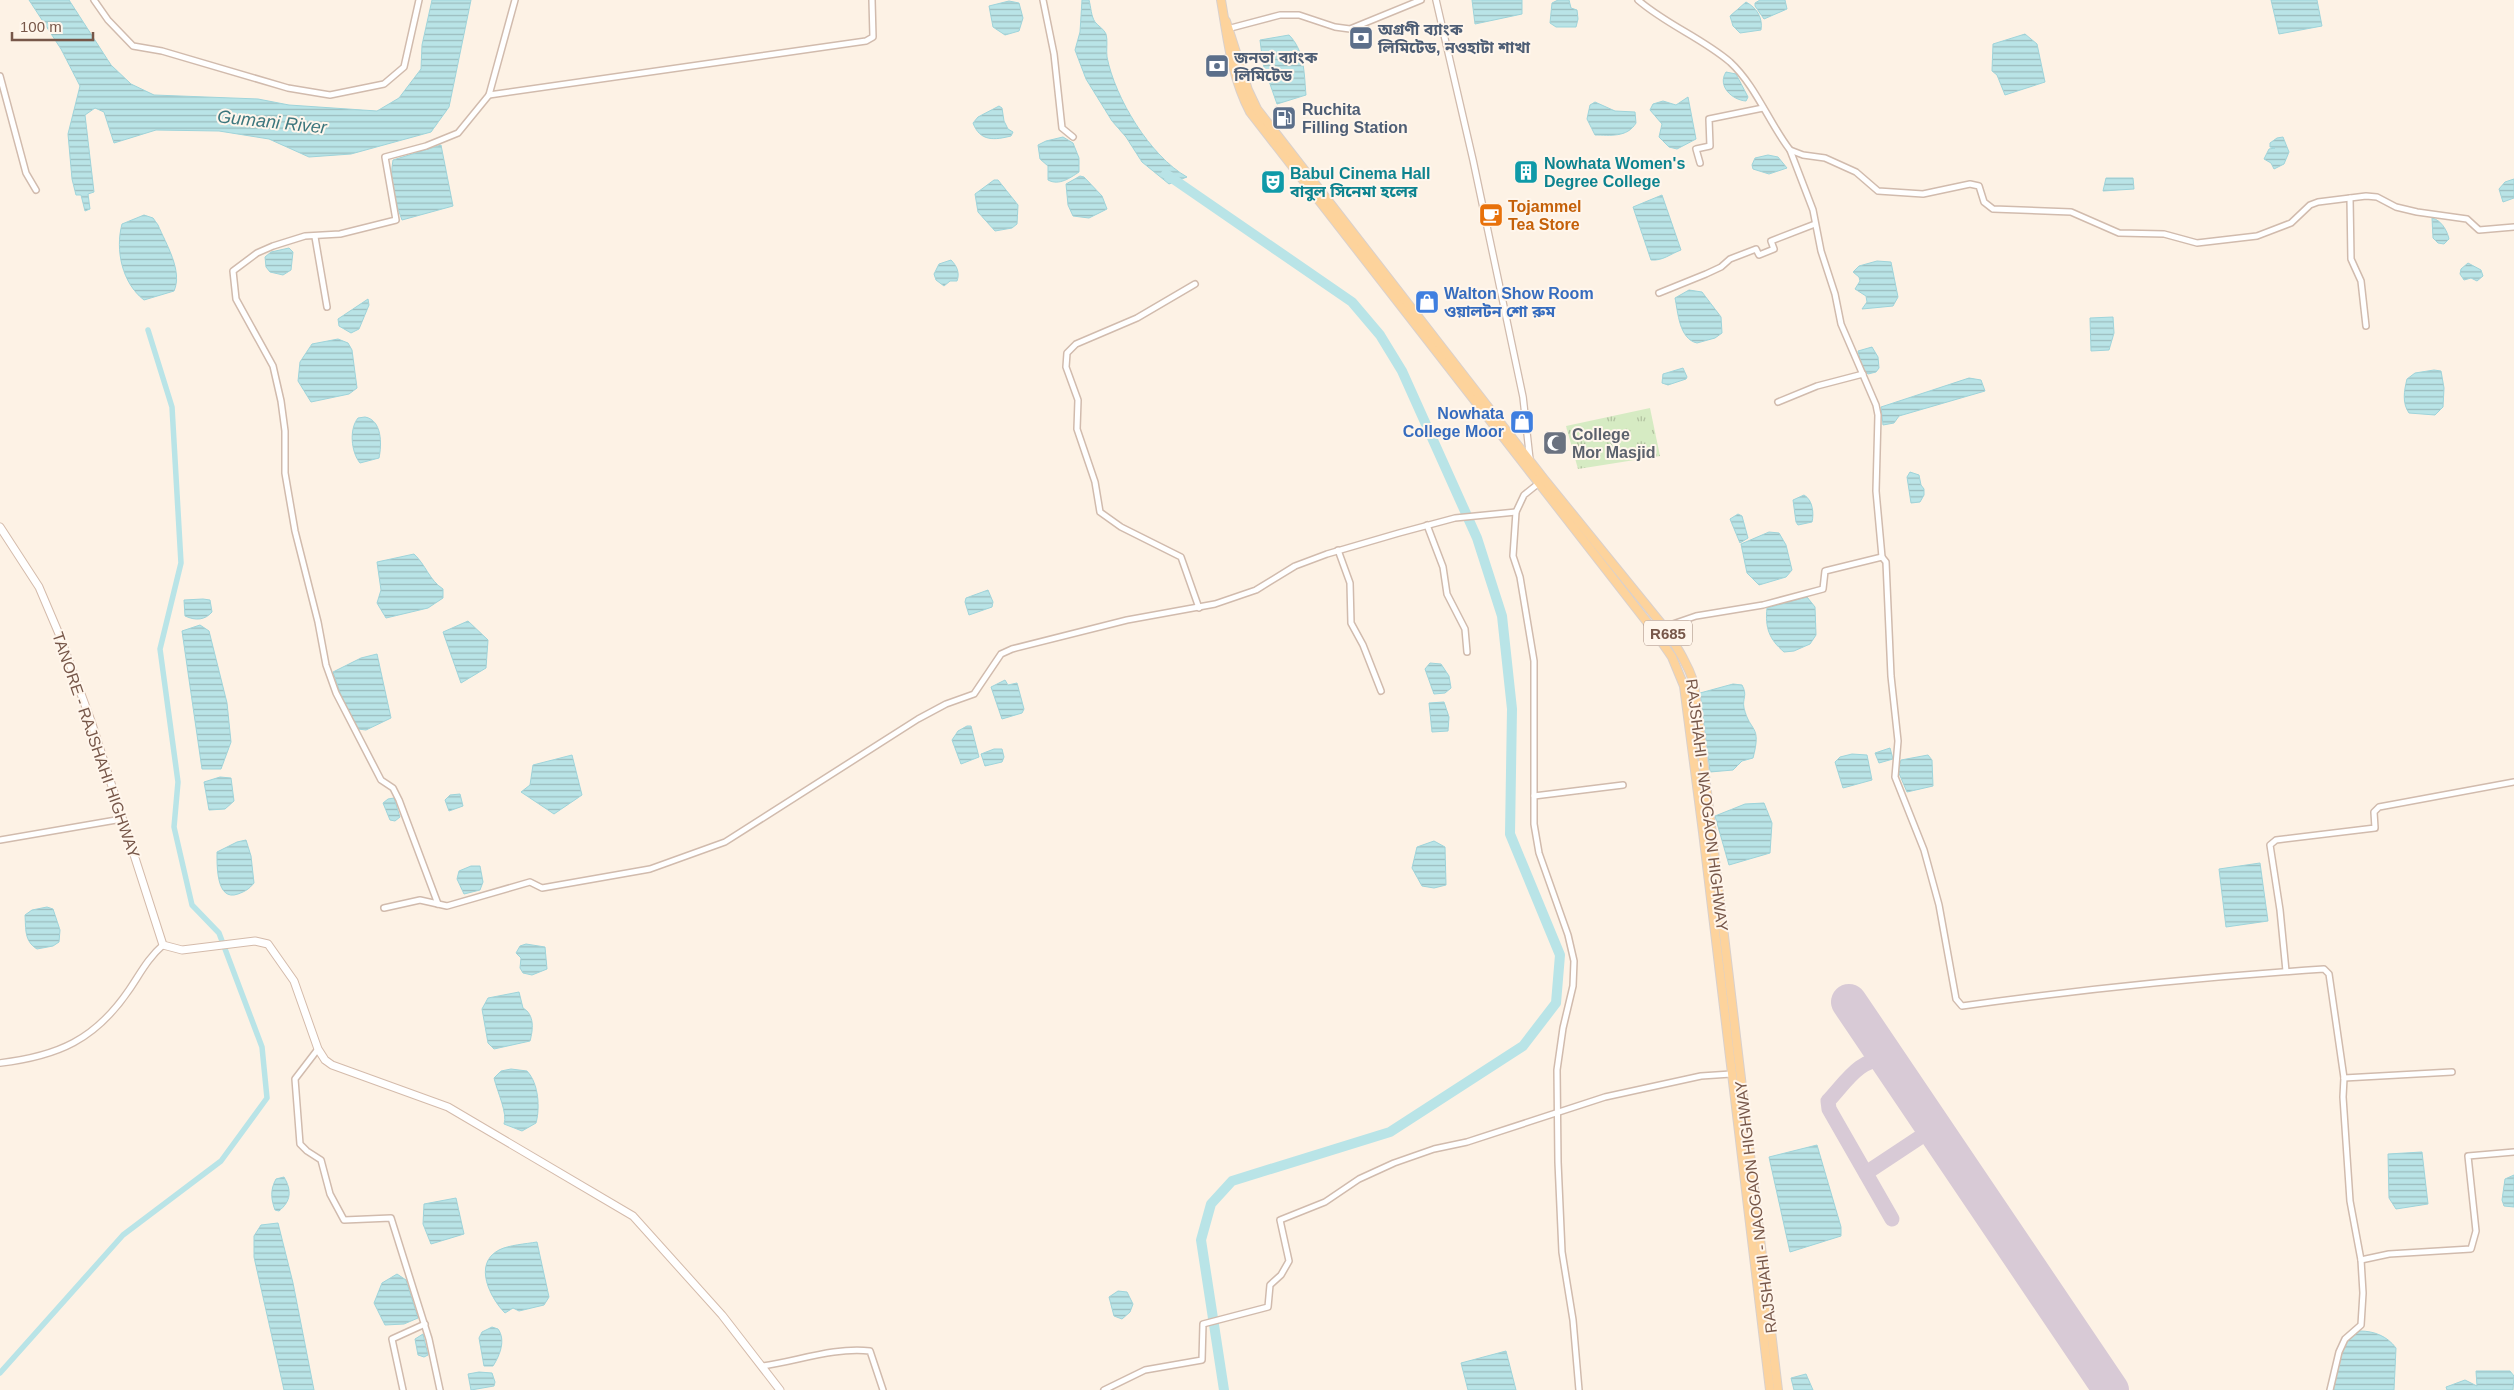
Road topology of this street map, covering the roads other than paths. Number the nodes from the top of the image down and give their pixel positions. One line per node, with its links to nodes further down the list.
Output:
1 (94, 0): 2 (street)
2 (419, 0)
3 (515, 0): 12 (street)
4 (872, 0): 12 (street)
5 (1043, 0): 14 (street)
6 (1221, 0): 10 (main road, RAJSHAHI - NAOGAON HIGHWAY / R685)
7 (1422, 0): 10 (street)
8 (1436, 0): 29 (street)
9 (1638, 0): 13 (street)
10 (1226, 30): 28 (main road, RAJSHAHI - NAOGAON HIGHWAY / R685)
11 (0, 76): 17 (street)
12 (489, 95): 21 (street)
13 (1763, 108): 15 (street); 16 (street)
14 (1073, 137)
15 (1790, 150): 18 (street); 19 (street)
16 (1700, 163)
17 (36, 190)
18 (2350, 198): 20 (street); 25 (street)
19 (1815, 224): 23 (street); 26 (street)
20 (2514, 227)
21 (315, 236): 24 (street); 47 (street)
22 (1195, 284): 38 (street)
23 (1659, 293)
24 (327, 307)
25 (2366, 326)
26 (1863, 374): 27 (street); 35 (street)
27 (1778, 402)
28 (1492, 417): 29 (main road, RAJSHAHI - NAOGAON HIGHWAY / R685); 30 (main road, RAJSHAHI - NAOGAON HIGHWAY / R685)
29 (1530, 460): 36 (main road, RAJSHAHI - NAOGAON HIGHWAY / R685)
30 (1539, 483): 31 (street); 37 (main road, RAJSHAHI - NAOGAON HIGHWAY / R685)
31 (1516, 512): 32 (street); 44 (street)
32 (1427, 525): 34 (street); 40 (street)
33 (0, 527): 45 (main road, TANORE - RAJSHAHI HIGHWAY)
34 (1338, 550): 38 (street); 41 (street)
35 (1882, 558): 39 (street); 50 (street)
36 (1620, 572): 37 (main road); 39 (main road, RAJSHAHI - NAOGAON HIGHWAY / R685)
37 (1613, 578): 52 (main road, RAJSHAHI - NAOGAON HIGHWAY / R685)
38 (1199, 608): 47 (street)
39 (1664, 627): 52 (main road, RAJSHAHI - NAOGAON HIGHWAY / R685)
40 (1467, 652)
41 (1381, 691)
42 (2514, 782): 50 (street)
43 (1622, 784): 44 (street)
44 (1534, 796): 57 (street)
45 (122, 820): 46 (street); 49 (main road, TANORE - RAJSHAHI HIGHWAY)
46 (0, 840)
47 (438, 904): 48 (street)
48 (384, 908)
49 (163, 945): 51 (main road); 53 (street)
50 (2286, 971): 56 (street)
51 (318, 1049): 60 (street); 61 (main road)
52 (1733, 1055): 55 (main road, RAJSHAHI - NAOGAON HIGHWAY / R685); 69 (main road, RAJSHAHI - NAOGAON HIGHWAY / R685)
53 (0, 1063)
54 (2452, 1072): 56 (street)
55 (1731, 1074): 57 (street); 68 (main road, RAJSHAHI - NAOGAON HIGHWAY / R685)
56 (2344, 1078): 59 (street)
57 (1558, 1112): 66 (street); 67 (street)
58 (2514, 1152): 59 (street)
59 (2361, 1260): 70 (street)
60 (424, 1324): 62 (street); 63 (street)
61 (762, 1366): 64 (main road); 65 (street)
62 (403, 1390)
63 (440, 1390)
64 (780, 1390)
65 (883, 1390)
66 (1104, 1390)
67 (1579, 1390)
68 (1770, 1390)
69 (1778, 1390)
70 (2330, 1390)

